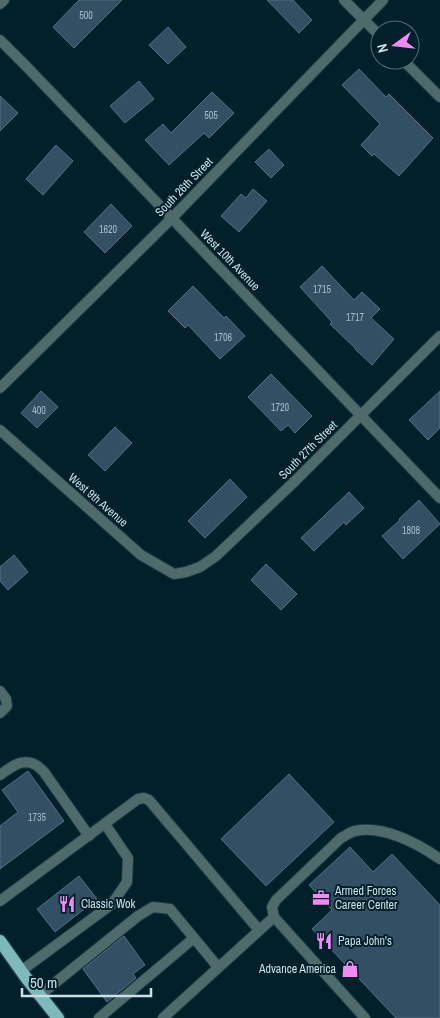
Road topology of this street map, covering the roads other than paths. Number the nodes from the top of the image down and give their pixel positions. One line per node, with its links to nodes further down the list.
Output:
1 (4, 0): 4 (street)
2 (344, 0): 5 (street)
3 (383, 0): 5 (street, South 26th Street)
4 (0, 4)
5 (364, 20): 6 (street); 10 (street, South 26th Street)
6 (370, 26)
7 (0, 40): 10 (street, West 10th Avenue)
8 (413, 70): 9 (street)
9 (440, 97)
10 (172, 218): 12 (street, South 26th Street); 13 (street, West 10th Avenue)
11 (440, 336): 13 (street, South 27th Street)
12 (0, 388)
13 (361, 415): 15 (street, West 10th Avenue); 16 (street, South 27th Street)
14 (0, 430): 16 (street, West 9th Avenue)
15 (440, 498)
16 (186, 572)
17 (0, 691): 18 (street)
18 (0, 714)
19 (0, 775): 21 (street)
20 (105, 824): 21 (street); 25 (street); 29 (street)
21 (89, 836): 23 (street)
22 (440, 859): 24 (street)
23 (0, 902)
24 (274, 917): 25 (street); 34 (street)
25 (259, 930): 28 (street)
26 (194, 938): 28 (street); 30 (street); 32 (street)
27 (0, 941): 29 (main road)
28 (218, 967): 33 (street)
29 (22, 971): 30 (main road)
30 (40, 995): 31 (main road)
31 (58, 1018)
32 (99, 1018)
33 (163, 1018)
34 (365, 1018)

